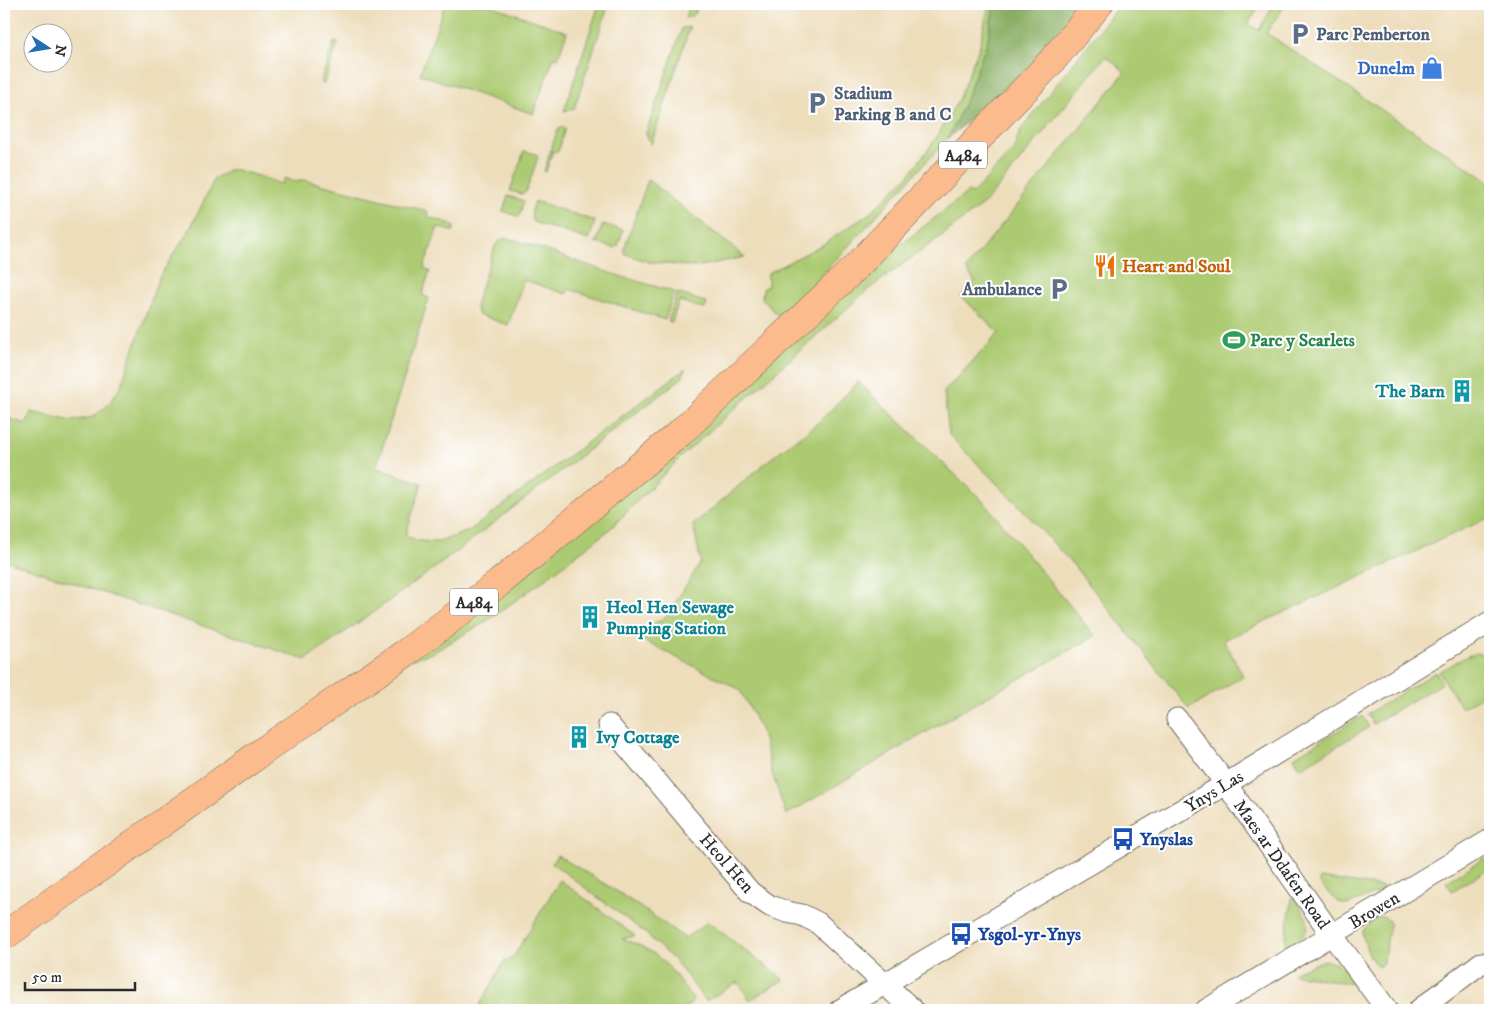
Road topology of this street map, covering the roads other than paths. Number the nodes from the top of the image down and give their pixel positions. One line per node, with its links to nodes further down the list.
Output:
1 (1099, 4): 8 (main road, A484)
2 (1487, 632): 5 (street, Ynys Las)
3 (1177, 719): 5 (street, Maes ar Ddafen Road)
4 (609, 725): 10 (street, Heol Hen)
5 (1226, 784): 7 (street, Maes ar Ddafen Road); 10 (street, Ynys Las)
6 (1490, 840): 7 (street, Browen)
7 (1332, 935): 13 (street, Browen); 14 (street, Maes ar Ddafen Road)
8 (4, 936)
9 (1481, 963): 15 (street)
10 (883, 984): 11 (street, Ynys Las); 12 (street, Heol Hen)
11 (840, 1010)
12 (913, 1010)
13 (1206, 1010)
14 (1387, 1010)
15 (1419, 1010)

